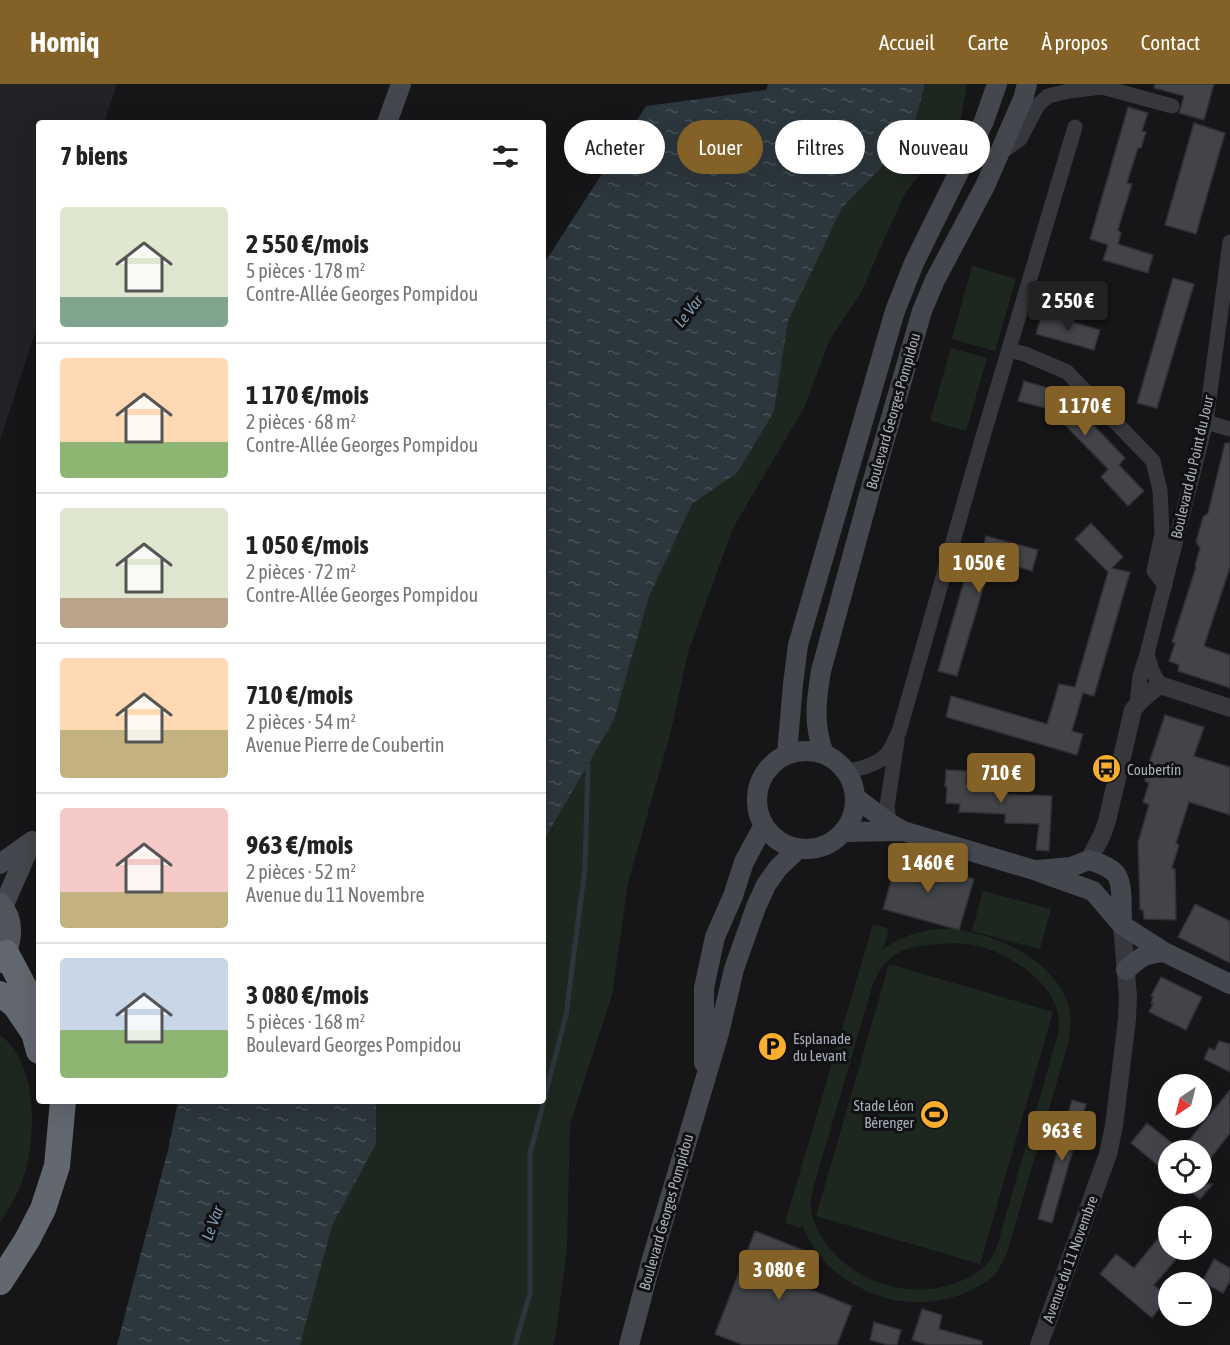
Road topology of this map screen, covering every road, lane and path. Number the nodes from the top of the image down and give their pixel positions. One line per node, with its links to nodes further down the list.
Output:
1 (401, 84): 6 (main road)
2 (998, 84): 19 (main road, Boulevard Georges Pompidou)
3 (1027, 84): 8 (main road, Boulevard Georges Pompidou)
4 (1098, 86): 5 (street); 8 (street)
5 (1172, 106)
6 (388, 120)
7 (1076, 127): 10 (street)
8 (999, 154): 20 (main road, Boulevard Georges Pompidou)
9 (1230, 242): 11 (street, Boulevard du Point du Jour)
10 (1009, 350): 13 (street); 18 (street)
11 (1206, 422): 12 (street); 13 (street, Boulevard du Point du Jour)
12 (1230, 429)
13 (1165, 585): 14 (street, Boulevard du Point du Jour)
14 (1147, 654): 15 (street); 16 (street, Boulevard du Point du Jour)
15 (1160, 685): 16 (street); 17 (street)
16 (1137, 704): 28 (street, Boulevard du Point du Jour)
17 (1230, 708)
18 (899, 732): 21 (street); 24 (street)
19 (787, 754): 20 (main road); 23 (main road)
20 (824, 754): 21 (main road)
21 (847, 771): 22 (main road)
22 (856, 798): 24 (main road); 25 (main road)
23 (764, 825): 27 (main road); 44 (main road, Boulevard Georges Pompidou)
24 (896, 827): 25 (main road); 30 (main road)
25 (843, 832): 27 (main road)
26 (35, 837): 29 (main road); 33 (main road)
27 (799, 848): 44 (main road, Boulevard Georges Pompidou)
28 (1089, 860): 30 (main road); 31 (main road); 32 (main road)
29 (0, 864)
30 (1034, 870): 32 (main road)
31 (1119, 878): 32 (main road); 34 (main road)
32 (1093, 891): 34 (main road)
33 (2, 905): 36 (main road)
34 (1122, 925): 35 (main road); 37 (street, Avenue du 11 Novembre)
35 (1164, 952): 37 (main road); 38 (main road)
36 (3, 958): 40 (highway)
37 (1126, 970): 50 (street, Avenue du 11 Novembre)
38 (1230, 984)
39 (0, 994): 42 (highway)
40 (36, 1006)
41 (0, 1017): 43 (highway)
42 (36, 1040)
43 (36, 1054)
44 (705, 1080): 49 (main road, Boulevard Georges Pompidou)
45 (48, 1104): 47 (highway)
46 (63, 1104): 48 (highway)
47 (0, 1248)
48 (0, 1282)
49 (629, 1345)
50 (1039, 1345)

